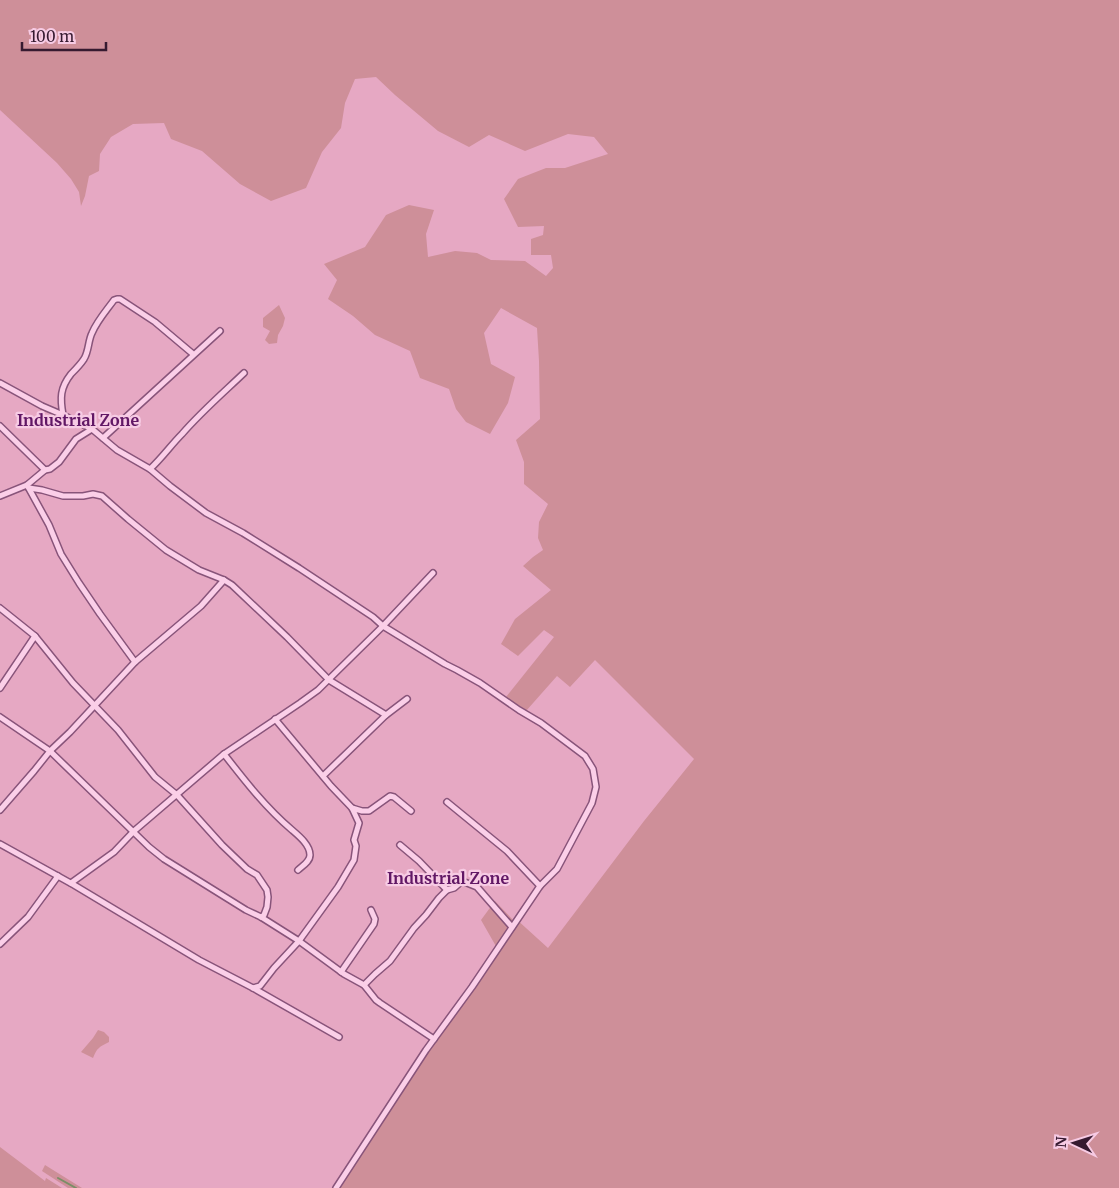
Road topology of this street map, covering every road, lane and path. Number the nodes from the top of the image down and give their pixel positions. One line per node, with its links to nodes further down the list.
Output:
1 (220, 331): 2 (street)
2 (193, 354): 5 (street); 8 (street)
3 (244, 373): 9 (street)
4 (0, 382): 5 (street)
5 (63, 415): 7 (street)
6 (0, 426): 10 (street)
7 (92, 430): 8 (street); 10 (street)
8 (103, 438): 9 (street)
9 (150, 469): 16 (street)
10 (45, 470): 11 (street)
11 (28, 486): 12 (street); 14 (street); 18 (street)
12 (0, 496)
13 (433, 573): 16 (street)
14 (224, 580): 18 (street); 19 (street)
15 (0, 608): 17 (street)
16 (383, 626): 19 (street); 40 (street)
17 (35, 636): 20 (street); 22 (street)
18 (135, 662): 22 (street)
19 (329, 680): 23 (street); 25 (street)
20 (0, 688)
21 (407, 699): 23 (street)
22 (95, 705): 26 (street); 29 (street)
23 (386, 715): 28 (street)
24 (0, 717): 26 (street)
25 (275, 719): 27 (street); 28 (street)
26 (50, 751): 32 (street); 34 (street)
27 (224, 754): 29 (street); 37 (street)
28 (323, 776): 31 (street)
29 (177, 795): 34 (street); 43 (street)
30 (447, 802): 40 (street)
31 (352, 808): 33 (street); 45 (street)
32 (0, 810)
33 (411, 812)
34 (134, 831): 39 (street); 43 (street)
35 (0, 845): 38 (street)
36 (400, 845): 41 (street)
37 (298, 870)
38 (58, 876): 39 (street); 46 (street)
39 (72, 883): 49 (street)
40 (540, 886): 44 (street)
41 (447, 890): 44 (street); 48 (street)
42 (371, 910): 47 (street)
43 (261, 917): 45 (street)
44 (512, 927): 51 (street)
45 (299, 941): 47 (street); 49 (street)
46 (0, 944)
47 (341, 972): 48 (street)
48 (364, 985): 51 (street)
49 (253, 988): 50 (street)
50 (339, 1037)
51 (434, 1039): 52 (street)
52 (336, 1188)

